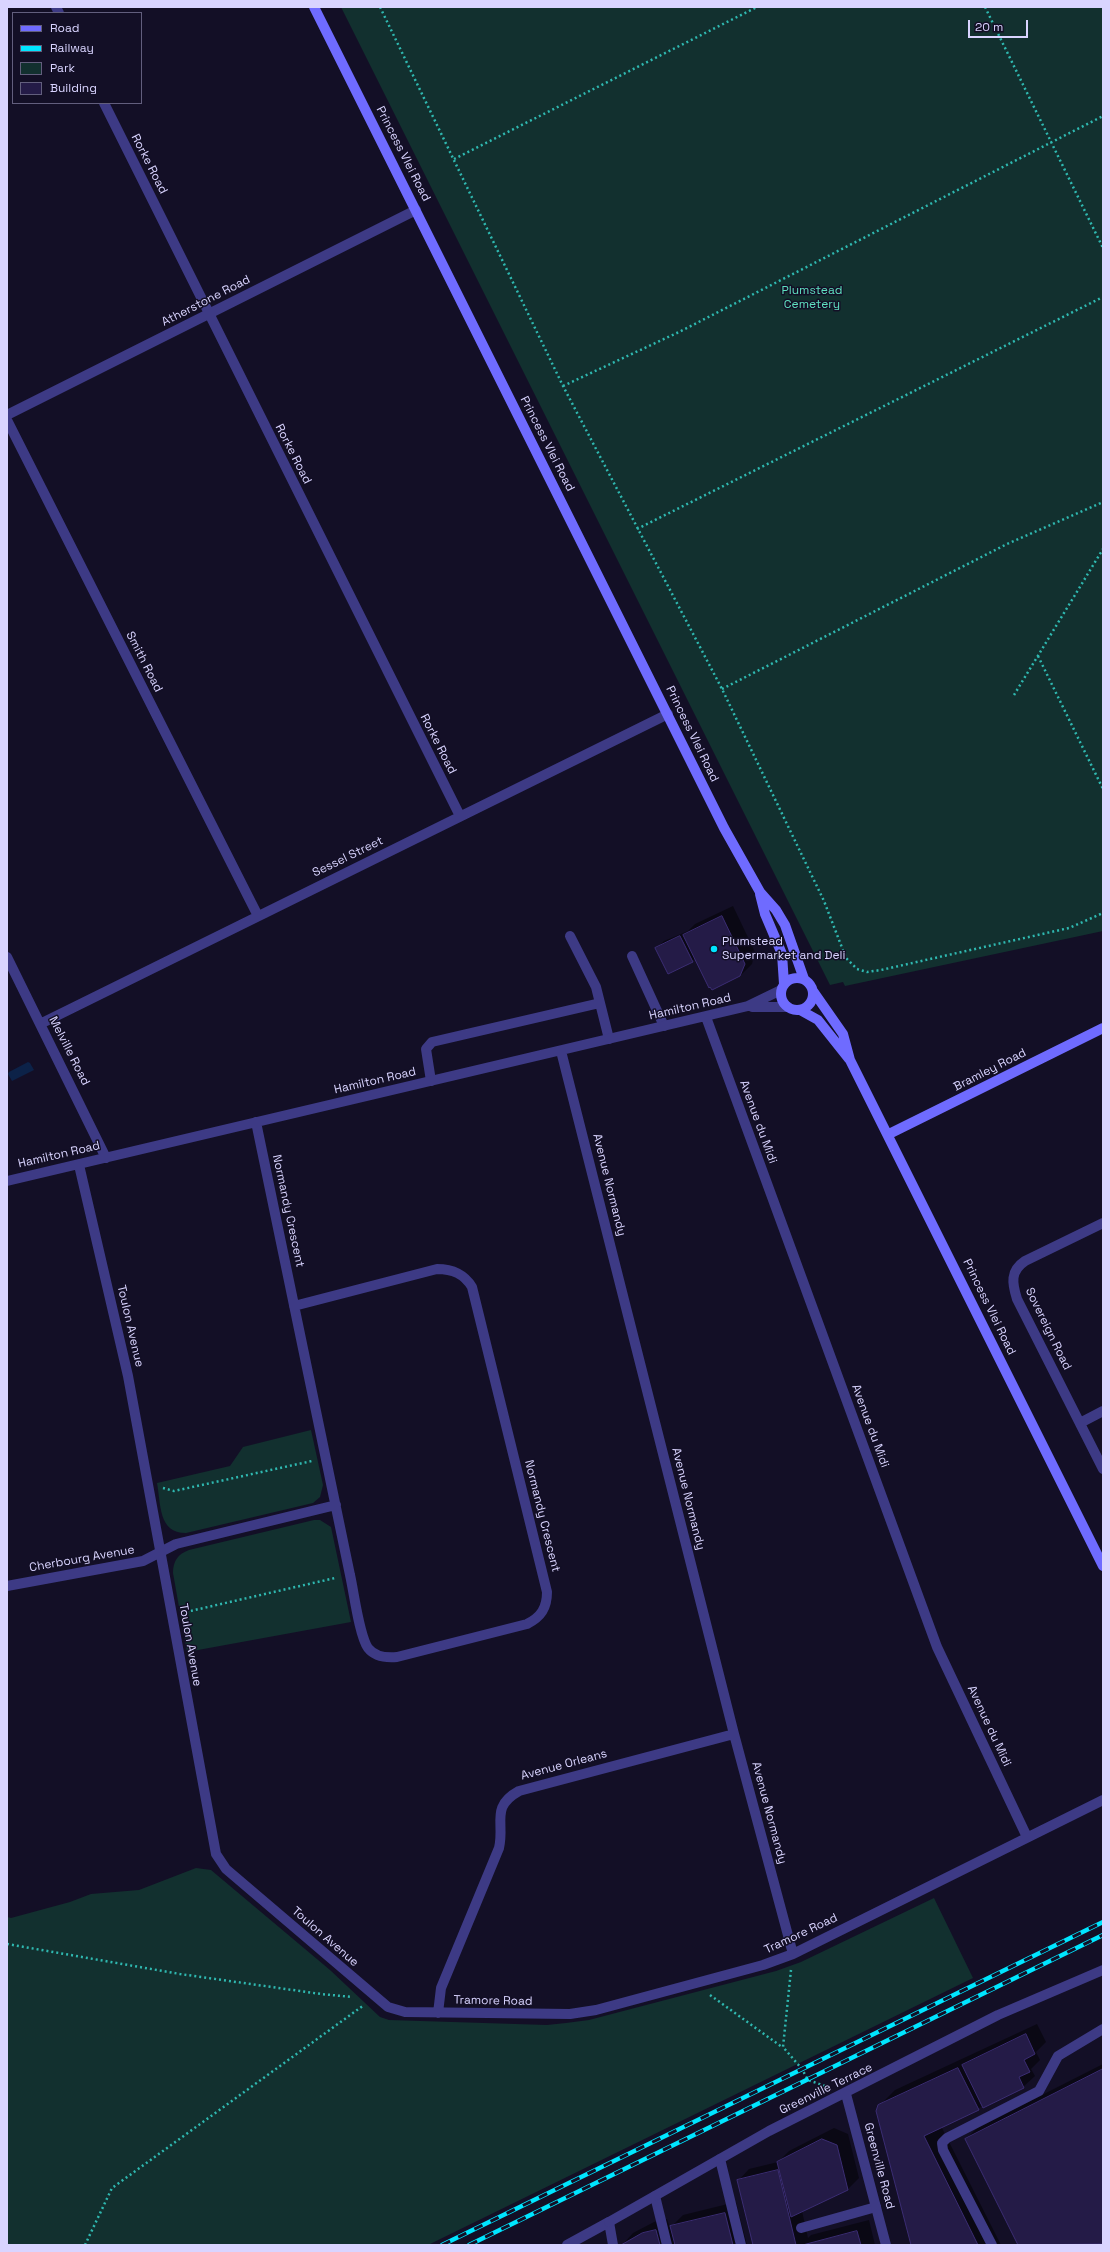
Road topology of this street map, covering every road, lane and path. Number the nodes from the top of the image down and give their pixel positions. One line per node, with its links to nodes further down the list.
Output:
1 (314, 7): 9 (street, Princess Vlei Road)
2 (380, 7): 8 (path)
3 (757, 7): 8 (path)
4 (985, 7): 7 (path)
5 (104, 104): 12 (street, Rorke Road)
6 (1103, 116): 7 (path)
7 (1052, 141): 10 (path); 13 (path)
8 (454, 159): 13 (path)
9 (416, 210): 12 (street, Atherstone Road); 22 (street, Princess Vlei Road)
10 (1103, 248)
11 (1103, 297): 17 (path)
12 (209, 314): 14 (street, Atherstone Road); 24 (street, Rorke Road)
13 (563, 386): 17 (path)
14 (7, 415)
15 (7, 420): 27 (street, Smith Road)
16 (1103, 502): 20 (path)
17 (637, 529): 20 (path)
18 (1103, 550): 19 (path)
19 (1038, 656): 21 (path); 23 (path)
20 (722, 689): 26 (path)
21 (1014, 695)
22 (668, 714): 24 (street, Sessel Street); 25 (street, Princess Vlei Road)
23 (1103, 789)
24 (460, 816): 27 (street, Sessel Street)
25 (760, 892): 31 (street, Princess Vlei Road); 32 (street, Princess Vlei Road)
26 (1103, 913)
27 (258, 916): 39 (street, Sessel Street)
28 (570, 936): 34 (street)
29 (632, 956): 40 (street)
30 (7, 957): 39 (street, Melville Road)
31 (804, 979): 32 (street); 33 (street)
32 (783, 987): 35 (street, Hamilton Road); 36 (street)
33 (813, 991): 37 (street); 44 (street, Princess Vlei Road)
34 (600, 1003): 42 (street); 45 (street)
35 (748, 1006): 36 (street, Hamilton Road); 38 (street, Hamilton Road)
36 (788, 1007): 37 (street)
37 (800, 1010): 44 (street, Princess Vlei Road)
38 (706, 1017): 40 (street, Hamilton Road); 66 (street, Avenue du Midi)
39 (40, 1024): 48 (street, Melville Road)
40 (664, 1026): 42 (street, Hamilton Road)
41 (1103, 1028): 47 (street, Bramley Road)
42 (609, 1039): 43 (street, Hamilton Road)
43 (561, 1051): 45 (street, Hamilton Road); 64 (street, Avenue Normandy)
44 (850, 1060): 47 (street, Princess Vlei Road)
45 (431, 1081): 46 (street, Hamilton Road)
46 (256, 1122): 48 (street, Hamilton Road); 52 (street, Normandy Crescent)
47 (889, 1134): 60 (street, Princess Vlei Road)
48 (106, 1158): 49 (street, Hamilton Road)
49 (79, 1165): 50 (street, Hamilton Road); 57 (street, Toulon Avenue)
50 (7, 1181)
51 (1103, 1222): 54 (street, Sovereign Road)
52 (294, 1306): 55 (street, Normandy Crescent); 61 (street, Normandy Crescent)
53 (1103, 1411): 54 (street)
54 (1080, 1423): 56 (street, Sovereign Road)
55 (326, 1458): 57 (path); 58 (street, Normandy Crescent)
56 (1103, 1469)
57 (147, 1484): 59 (street, Toulon Avenue)
58 (336, 1505): 59 (street); 61 (street, Normandy Crescent)
59 (160, 1552): 62 (street, Cherbourg Avenue); 63 (street, Toulon Avenue)
60 (1103, 1566)
61 (350, 1575): 63 (path)
62 (7, 1586)
63 (172, 1615): 71 (street, Toulon Avenue)
64 (734, 1734): 68 (street, Avenue Normandy); 72 (street, Avenue Orleans)
65 (1103, 1800): 66 (street, Tramore Road)
66 (1027, 1837): 68 (street, Tramore Road)
67 (7, 1944): 71 (path)
68 (793, 1954): 70 (street, Tramore Road); 74 (path)
69 (1103, 1970): 75 (street, Greenville Terrace)
70 (694, 1984): 72 (street, Tramore Road); 74 (path)
71 (374, 1998): 72 (street, Toulon Avenue); 81 (path)
72 (438, 2013)
73 (1103, 2029): 87 (street)
74 (783, 2047): 75 (path)
75 (846, 2094): 76 (street, Greenville Terrace); 78 (street, Greenville Road)
76 (720, 2159): 77 (street, Greenville Terrace); 85 (street)
77 (655, 2196): 79 (street, Greenville Terrace); 84 (street)
78 (876, 2207): 80 (street); 86 (street, Greenville Road)
79 (609, 2222): 82 (street, Greenville Terrace); 83 (street)
80 (801, 2228)
81 (85, 2245)
82 (567, 2245)
83 (613, 2245)
84 (667, 2245)
85 (741, 2245)
86 (886, 2245)
87 (992, 2245)

